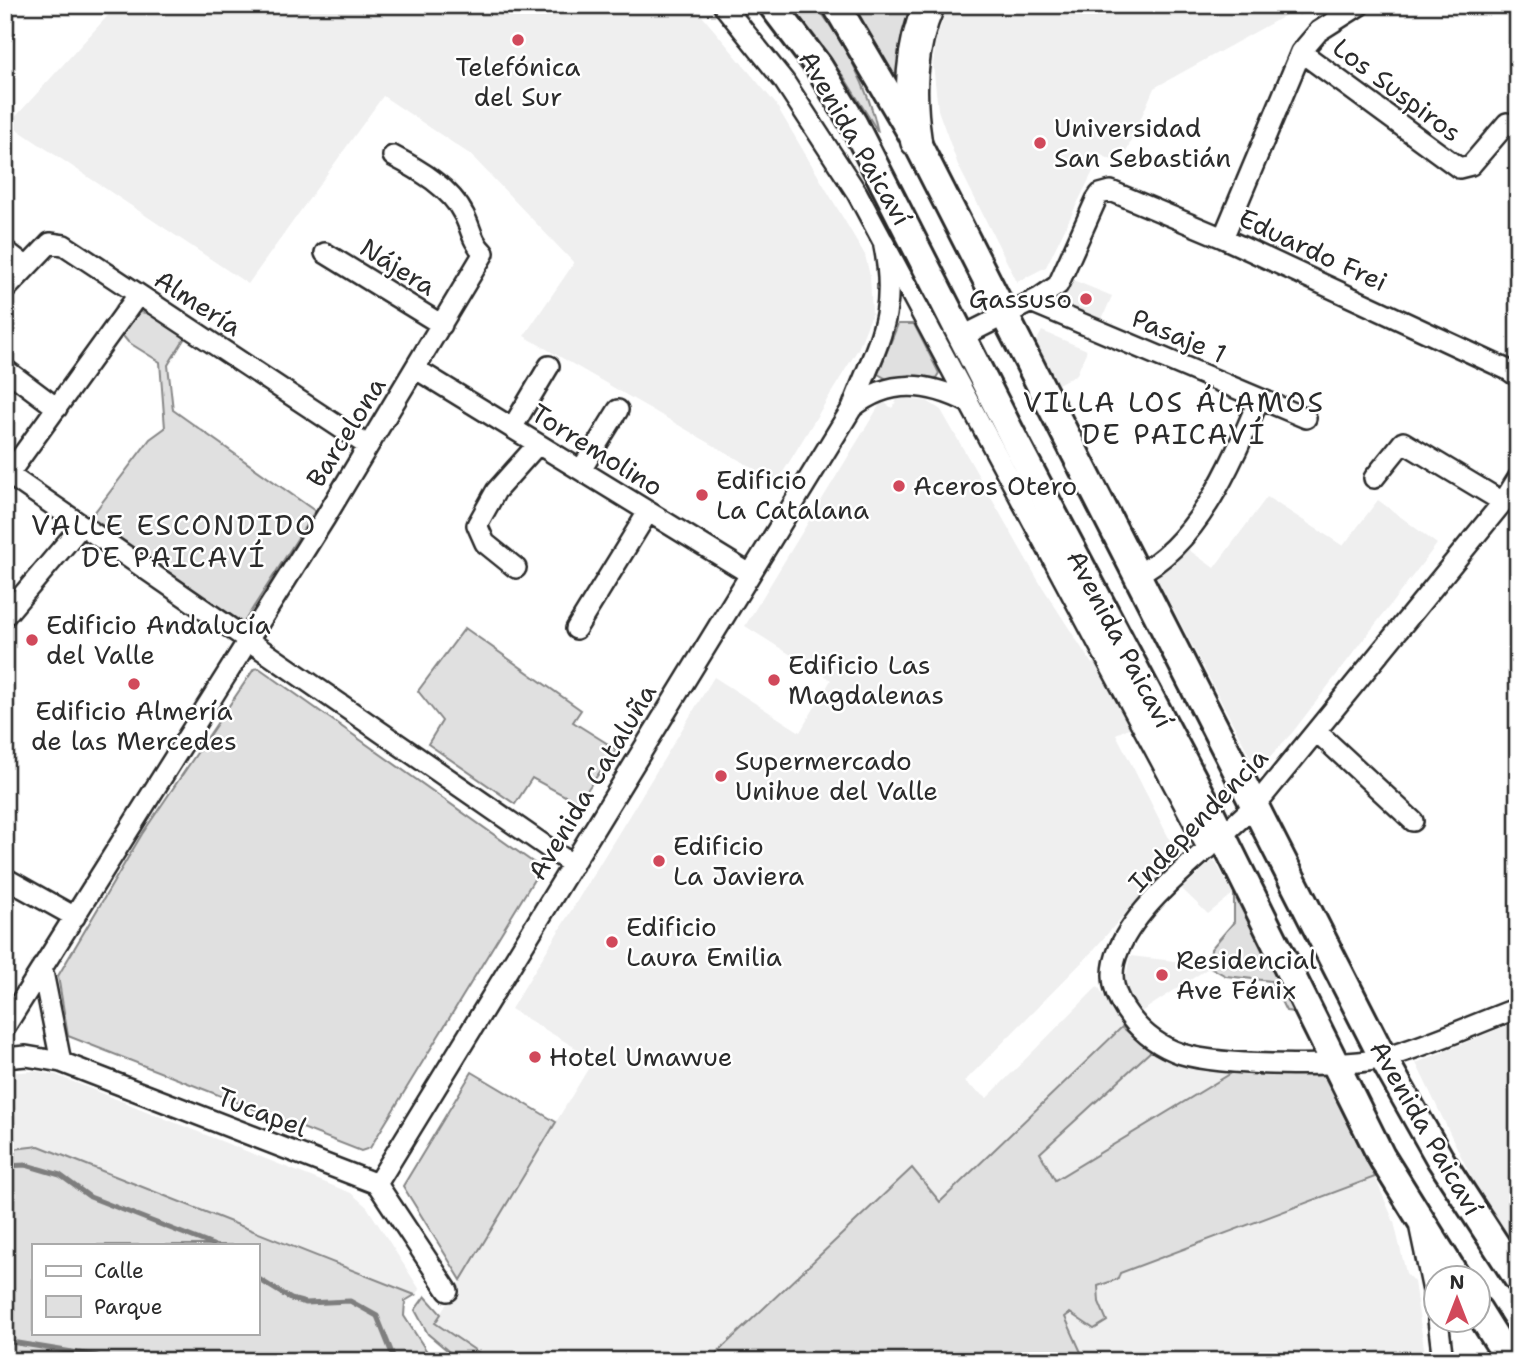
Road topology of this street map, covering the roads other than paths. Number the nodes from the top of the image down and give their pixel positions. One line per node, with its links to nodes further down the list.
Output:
1 (723, 5): 11 (street, Avenida Paicaví)
2 (772, 5): 20 (main road, Avenida Paicaví)
3 (836, 5): 8 (main road, Avenida Paicaví)
4 (929, 5): 8 (highway)
5 (1360, 5): 6 (street)
6 (1301, 52): 7 (street, Los Suspiros); 10 (street)
7 (1507, 123)
8 (916, 141): 18 (main road, Avenida Paicaví)
9 (393, 156): 19 (street, Barcelona)
10 (1223, 237): 17 (street, Eduardo Frei); 22 (street, Eduardo Frei)
11 (883, 241): 26 (street, Avenida Paicaví); 28 (street, Avenida Cataluña)
12 (5, 250): 14 (street)
13 (326, 253): 19 (street, Nájera)
14 (27, 267): 15 (street, Almería); 16 (street, Almería)
15 (7, 288)
16 (138, 295): 27 (street); 33 (street, Almería)
17 (1031, 302): 18 (street); 25 (street, Pasaje 1)
18 (1004, 316): 20 (street); 43 (main road, Avenida Paicaví)
19 (442, 325): 24 (street, Barcelona)
20 (961, 337): 50 (main road, Avenida Paicaví)
21 (549, 366): 31 (street)
22 (1515, 368)
23 (5, 369): 27 (street)
24 (416, 369): 31 (street, Torremolino); 33 (street, Barcelona)
25 (1259, 399): 30 (street, Pasaje 1); 43 (street)
26 (969, 403): 28 (street, Avenida Cataluña); 50 (street, Avenida Paicaví)
27 (57, 408): 35 (street)
28 (852, 408): 42 (street, Avenida Cataluña)
29 (618, 410): 34 (street)
30 (1307, 418)
31 (512, 428): 32 (street, Torremolino)
32 (537, 444): 34 (street, Torremolino); 41 (street)
33 (368, 446): 46 (street, Barcelona)
34 (581, 470): 39 (street, Torremolino)
35 (7, 473): 40 (street)
36 (1374, 478): 38 (street)
37 (1518, 478): 38 (street, Independencia)
38 (1503, 502): 47 (street, Independencia)
39 (648, 512): 42 (street, Torremolino); 45 (street)
40 (82, 525): 44 (street); 46 (street)
41 (516, 568)
42 (750, 574): 51 (street, Avenida Cataluña)
43 (1136, 575): 48 (main road, Avenida Paicaví)
44 (5, 616)
45 (576, 629)
46 (249, 641): 51 (street); 53 (street, Barcelona)
47 (1317, 732): 48 (street, Independencia); 49 (street)
48 (1255, 805): 50 (street, Independencia); 58 (main road, Avenida Paicaví)
49 (1413, 821)
50 (1215, 844): 60 (main road, Avenida Paicaví); 60 (street, Independencia)
51 (573, 865): 61 (street, Avenida Cataluña)
52 (5, 878): 53 (street)
53 (75, 917): 54 (street, Barcelona)
54 (42, 967): 56 (street, Barcelona); 59 (street)
55 (1518, 1008): 58 (street, Independencia)
56 (5, 1027)
57 (5, 1058): 59 (street, Tucapel)
58 (1383, 1058): 60 (street, Independencia); 65 (main road, Avenida Paicaví)
59 (61, 1062): 61 (street, Tucapel)
60 (1336, 1064): 62 (main road, Avenida Paicaví)
61 (377, 1184): 66 (street)
62 (1415, 1211): 63 (street); 64 (main road, Avenida Paicaví)
63 (1427, 1264)
64 (1448, 1264)
65 (1517, 1277)
66 (448, 1291)
67 (1492, 1332): 70 (main road)
68 (1440, 1334): 69 (street)
69 (1443, 1361)
70 (1510, 1361)

